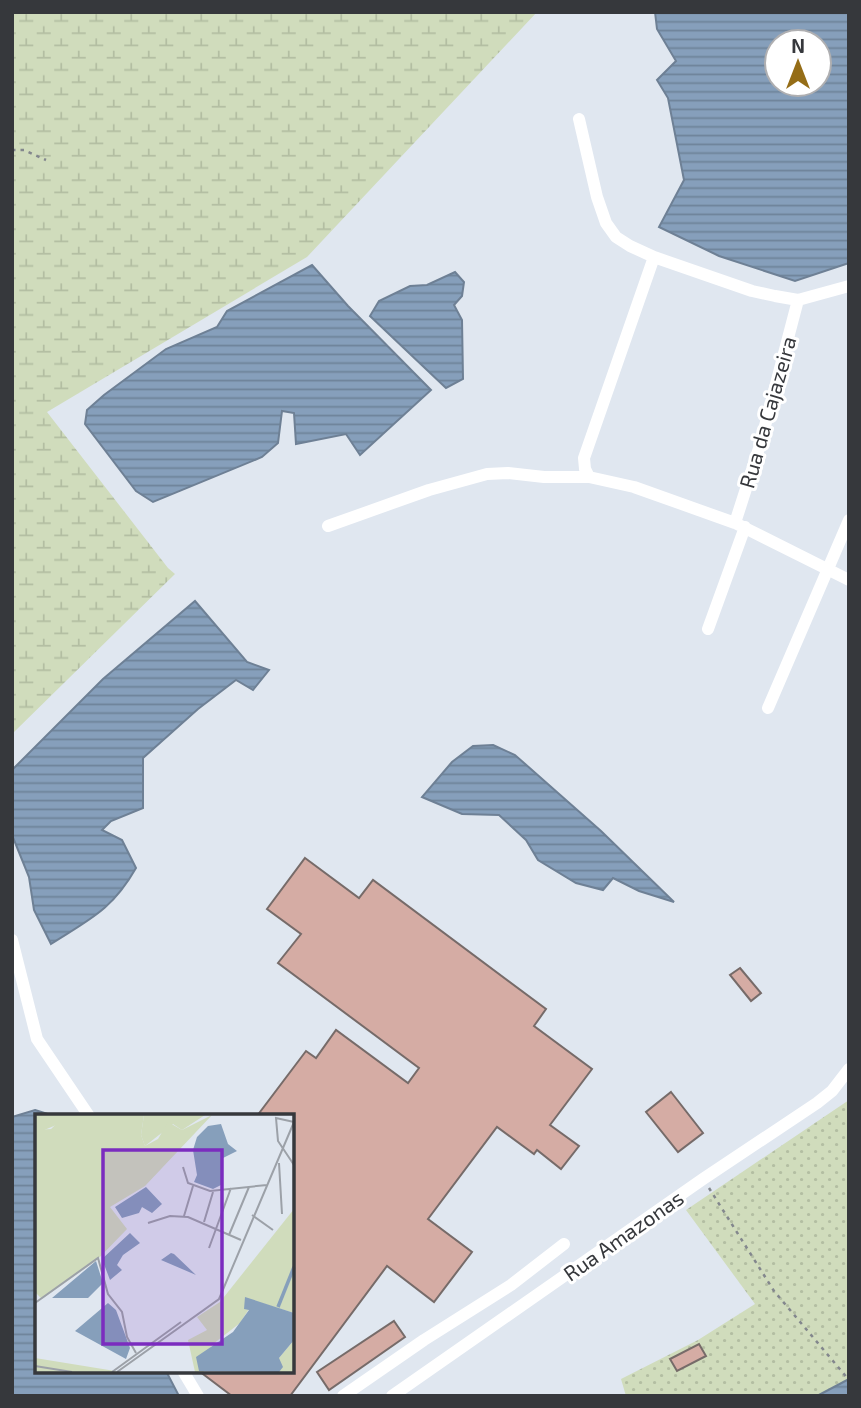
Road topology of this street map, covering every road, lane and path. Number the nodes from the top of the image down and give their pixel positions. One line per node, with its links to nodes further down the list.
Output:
1 (579, 119): 4 (street)
2 (12, 150): 3 (path)
3 (46, 160)
4 (654, 257): 6 (street); 7 (street)
5 (849, 286): 6 (street)
6 (798, 300): 9 (street, Rua da Cajazeira)
7 (589, 477): 9 (street); 10 (street)
8 (849, 520): 11 (street)
9 (740, 525): 11 (street); 13 (street, Rua da Cajazeira)
10 (328, 526)
11 (829, 570): 12 (street); 14 (street)
12 (849, 580)
13 (708, 629)
14 (768, 708)
15 (12, 940): 17 (street)
16 (849, 1069): 18 (street, Rua Amazonas)
17 (88, 1114)
18 (703, 1179): 21 (path); 24 (street, Rua Amazonas)
19 (564, 1244): 23 (street)
20 (184, 1373): 22 (street)
21 (849, 1380)
22 (198, 1396)
23 (343, 1396)
24 (392, 1396)

